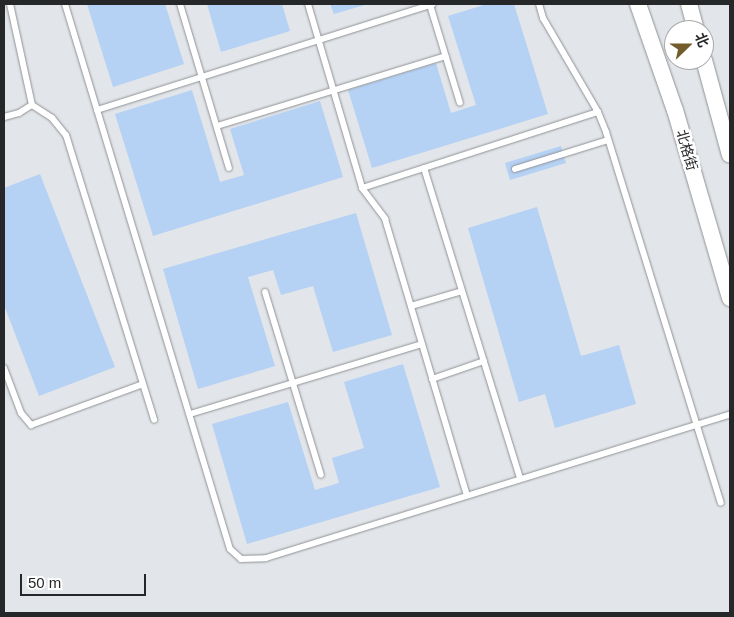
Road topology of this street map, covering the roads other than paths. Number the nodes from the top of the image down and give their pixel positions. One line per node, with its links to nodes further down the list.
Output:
1 (10, 4): 16 (lane)
2 (65, 4): 17 (lane)
3 (180, 4): 13 (lane)
4 (308, 4): 10 (lane)
5 (432, 4): 10 (lane); 11 (lane)
6 (539, 4): 18 (lane)
7 (638, 4): 29 (street, 北格街)
8 (689, 4): 9 (street)
9 (693, 20)
10 (318, 39): 13 (lane); 14 (lane)
11 (446, 56): 14 (lane); 15 (lane)
12 (707, 70): 22 (street)
13 (202, 76): 17 (lane); 20 (lane)
14 (333, 90): 20 (lane); 26 (lane)
15 (460, 103)
16 (32, 105): 19 (lane); 36 (lane)
17 (97, 110): 37 (lane)
18 (598, 112): 21 (lane); 24 (lane)
19 (4, 117)
20 (216, 126): 23 (lane)
21 (608, 140): 25 (lane); 40 (lane)
22 (730, 155)
23 (229, 168)
24 (424, 168): 26 (lane); 27 (lane)
25 (515, 169)
26 (362, 188): 30 (lane)
27 (462, 291): 30 (lane); 32 (lane)
28 (266, 292): 35 (lane)
29 (730, 298)
30 (410, 306): 31 (lane)
31 (422, 344): 34 (lane); 35 (lane)
32 (484, 361): 34 (lane); 42 (lane)
33 (4, 368): 36 (lane)
34 (432, 379): 43 (lane)
35 (293, 383): 37 (lane); 41 (lane)
36 (143, 384): 39 (lane)
37 (190, 414): 43 (lane)
38 (730, 414): 40 (lane)
39 (154, 420)
40 (696, 424): 42 (lane); 44 (lane)
41 (321, 475)
42 (520, 478): 43 (lane)
43 (467, 495)
44 (721, 503)

